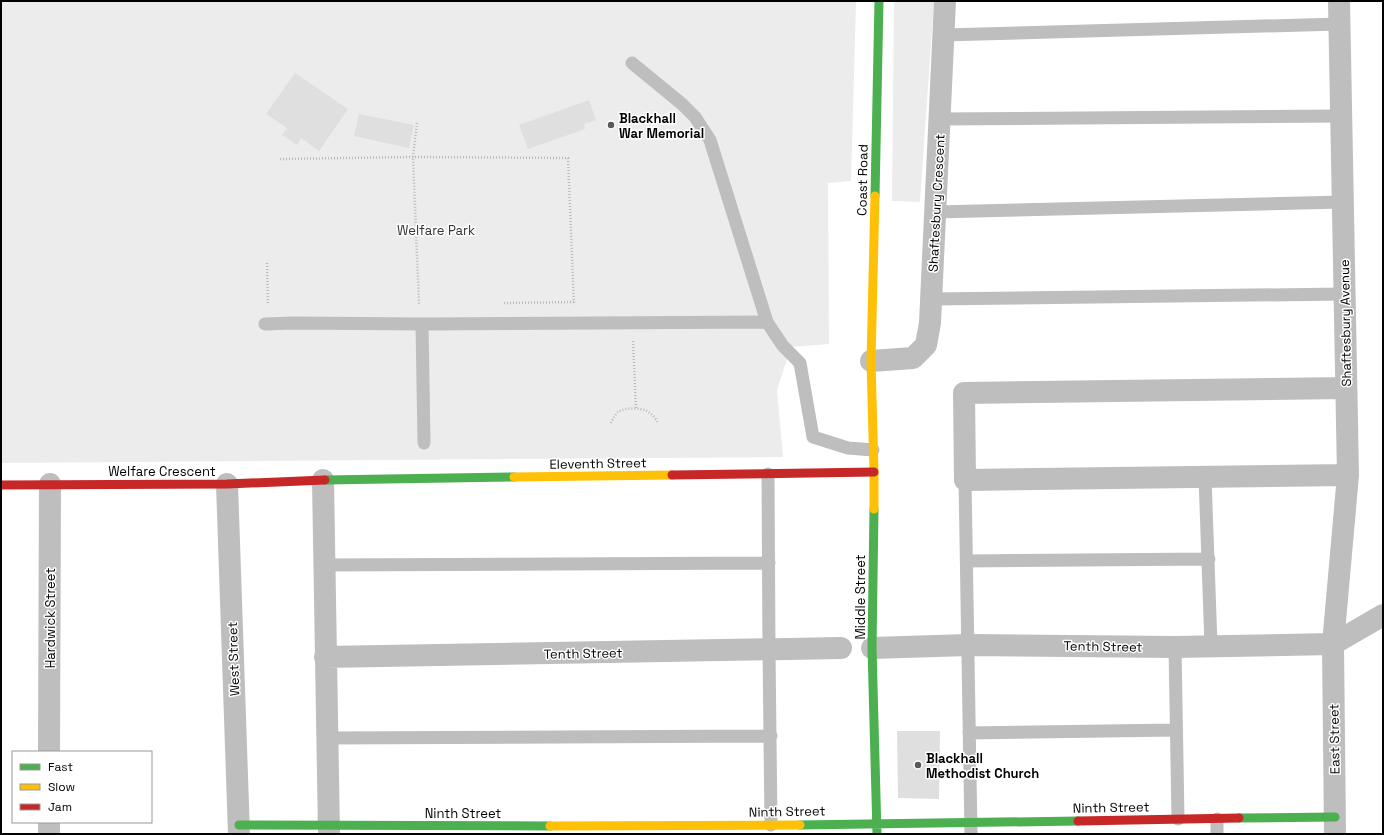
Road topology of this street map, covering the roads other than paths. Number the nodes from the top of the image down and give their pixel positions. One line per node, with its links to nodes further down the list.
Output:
1 (879, 1): 16 (street, Coast Road)
2 (945, 1): 5 (street, Shaftesbury Crescent)
3 (1339, 1): 4 (street, Shaftesbury Avenue)
4 (1340, 24): 5 (lane); 7 (street, Shaftesbury Avenue)
5 (943, 35): 8 (street, Shaftesbury Crescent)
6 (632, 63): 13 (lane)
7 (1341, 116): 8 (lane); 9 (street, Shaftesbury Avenue)
8 (940, 119): 10 (street, Shaftesbury Crescent)
9 (1343, 202): 10 (lane); 11 (street, Shaftesbury Avenue)
10 (935, 212): 12 (street, Shaftesbury Crescent)
11 (1344, 294): 12 (lane); 17 (street, Shaftesbury Avenue)
12 (931, 299): 16 (street, Shaftesbury Crescent)
13 (767, 322): 15 (lane); 19 (lane)
14 (268, 324): 15 (lane)
15 (422, 324): 18 (lane)
16 (871, 360): 19 (street, Middle Street)
17 (1346, 388): 22 (street, Shaftesbury Avenue); 25 (street)
18 (424, 443)
19 (873, 450): 20 (street, Middle Street)
20 (874, 472): 21 (street, Eleventh Street); 39 (street, Middle Street)
21 (768, 474): 24 (street, Eleventh Street); 31 (lane)
22 (1348, 475): 23 (street); 34 (street, Shaftesbury Avenue)
23 (1205, 477): 25 (street); 29 (lane)
24 (323, 480): 27 (street, Welfare Crescent); 32 (street)
25 (965, 480): 30 (lane)
26 (50, 484): 27 (street, Welfare Crescent); 28 (street, Welfare Crescent); 46 (street, Hardwick Street)
27 (227, 484): 54 (street, West Street)
28 (1, 485)
29 (1209, 559): 30 (lane); 36 (lane)
30 (967, 561): 35 (lane)
31 (769, 563): 32 (lane); 40 (lane)
32 (324, 566): 41 (street)
33 (1383, 615): 34 (street)
34 (1333, 644): 36 (street, Tenth Street); 52 (street, East Street)
35 (968, 645): 37 (street, Tenth Street); 39 (street, Tenth Street); 43 (lane)
36 (1211, 645): 37 (street, Tenth Street)
37 (1175, 646): 42 (lane)
38 (841, 648): 40 (street, Tenth Street)
39 (872, 648): 50 (street, Middle Street)
40 (769, 650): 41 (street, Tenth Street); 44 (lane)
41 (325, 657): 45 (street)
42 (1176, 730): 43 (lane); 47 (lane)
43 (969, 733): 53 (lane)
44 (771, 736): 45 (lane); 51 (lane)
45 (327, 738): 55 (street)
46 (49, 751)
47 (1178, 819): 48 (street, Ninth Street); 53 (street, Ninth Street)
48 (1217, 819): 52 (street, Ninth Street); 59 (lane)
49 (49, 823): 57 (street)
50 (876, 823): 51 (street, Ninth Street); 53 (street, Ninth Street); 58 (street, Middle Street)
51 (771, 825): 56 (street, Ninth Street)
52 (1335, 826)
53 (971, 828)
54 (239, 829): 55 (street, Ninth Street)
55 (329, 830): 56 (street, Ninth Street)
56 (474, 830)
57 (49, 834)
58 (876, 834)
59 (1217, 834)

